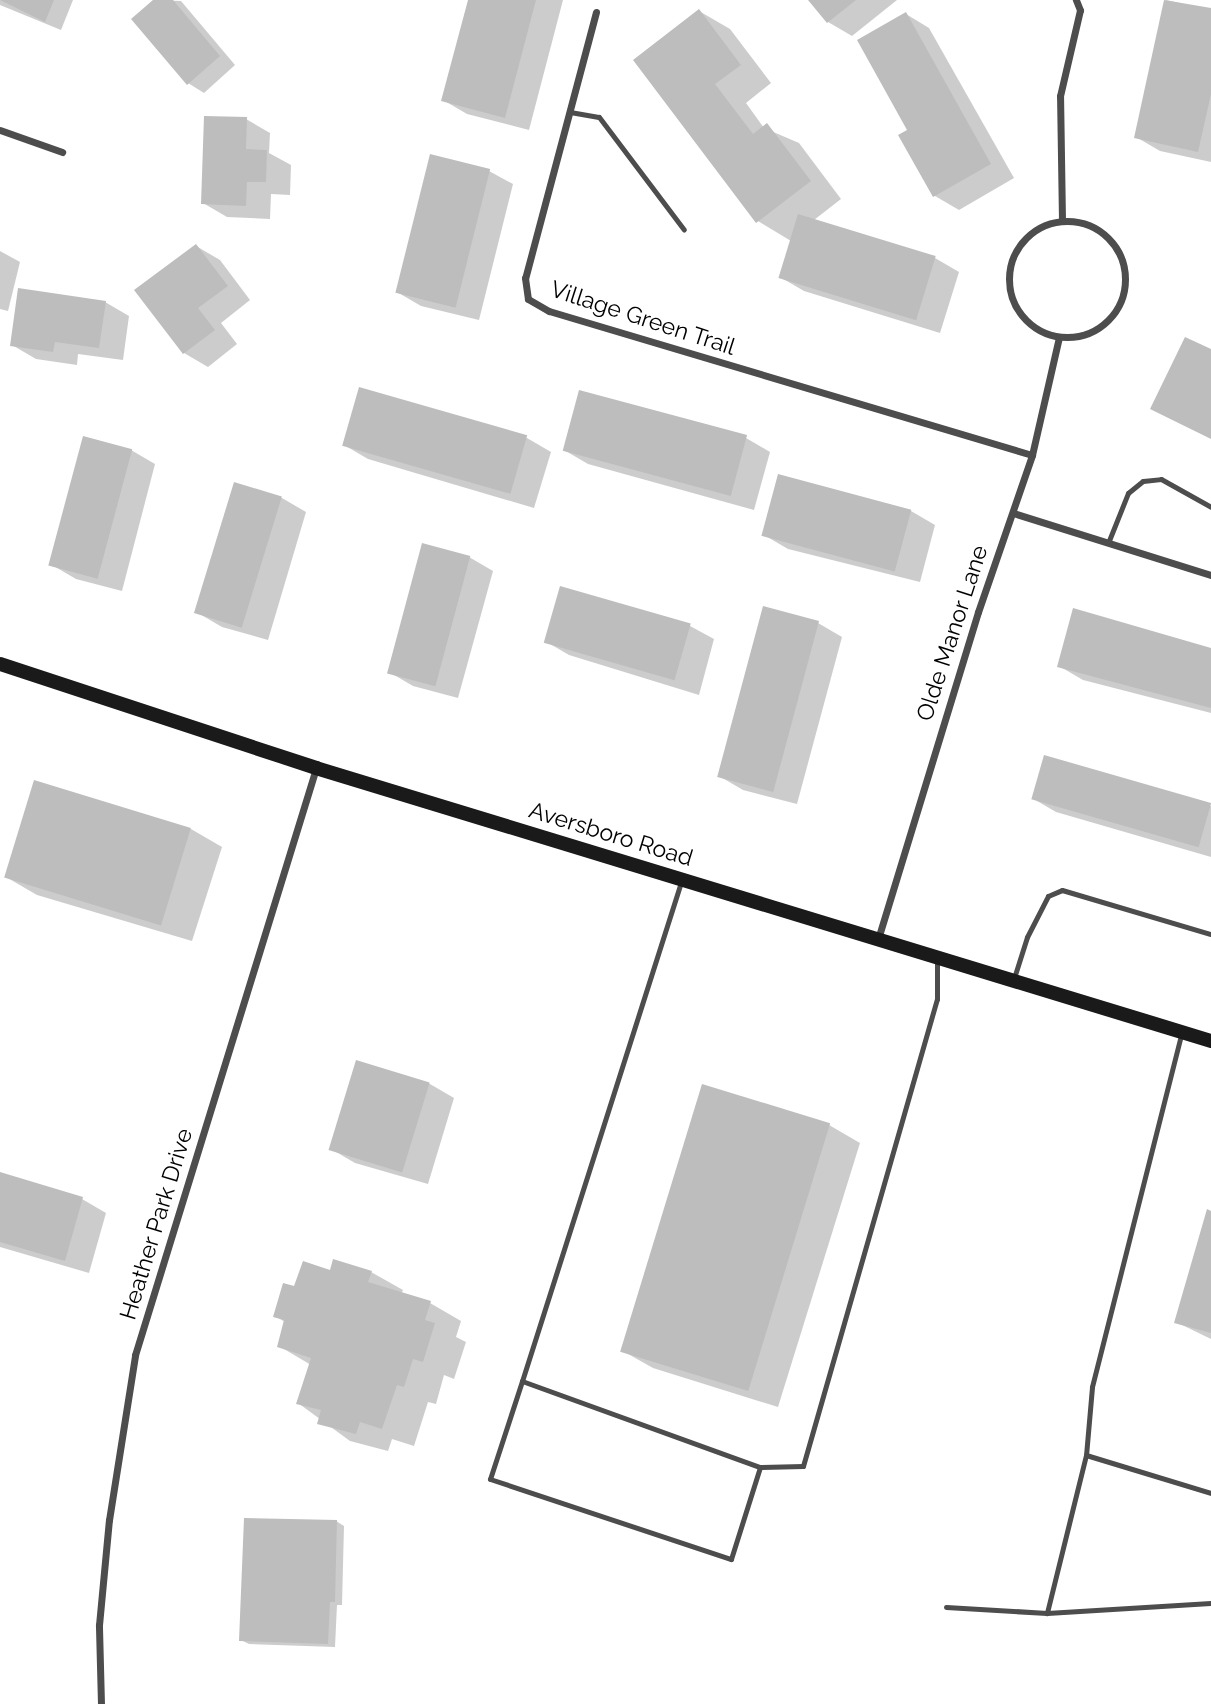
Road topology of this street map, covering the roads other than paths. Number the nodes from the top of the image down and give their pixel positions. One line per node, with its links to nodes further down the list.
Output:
1 (1076, 0): 6 (street)
2 (596, 12): 3 (street, Village Green Trail)
3 (570, 112): 7 (lane); 9 (street, Village Green Trail)
4 (0, 130): 5 (street)
5 (62, 152)
6 (1062, 220): 8 (street); 8 (street)
7 (684, 230)
8 (1059, 337): 9 (street, Olde Manor Lane)
9 (1032, 456): 11 (street, Olde Manor Lane)
10 (1211, 507): 12 (lane)
11 (1013, 513): 12 (street); 18 (street, Olde Manor Lane)
12 (1108, 543): 13 (street)
13 (1211, 575)
14 (0, 664): 15 (street, Aversboro Road)
15 (316, 768): 16 (street, Aversboro Road); 30 (street, Heather Park Drive)
16 (681, 879): 18 (street, Aversboro Road); 23 (lane)
17 (1211, 934): 20 (lane)
18 (878, 939): 19 (street, Aversboro Road)
19 (937, 958): 20 (street, Aversboro Road); 25 (lane)
20 (1013, 981): 21 (street, Aversboro Road)
21 (1182, 1032): 22 (street, Aversboro Road); 24 (lane)
22 (1211, 1041)
23 (522, 1381): 25 (lane); 25 (lane)
24 (1086, 1455): 26 (lane); 29 (lane)
25 (760, 1467)
26 (1211, 1493)
27 (1211, 1603): 29 (lane)
28 (946, 1607): 29 (lane)
29 (1048, 1613)
30 (101, 1704)

